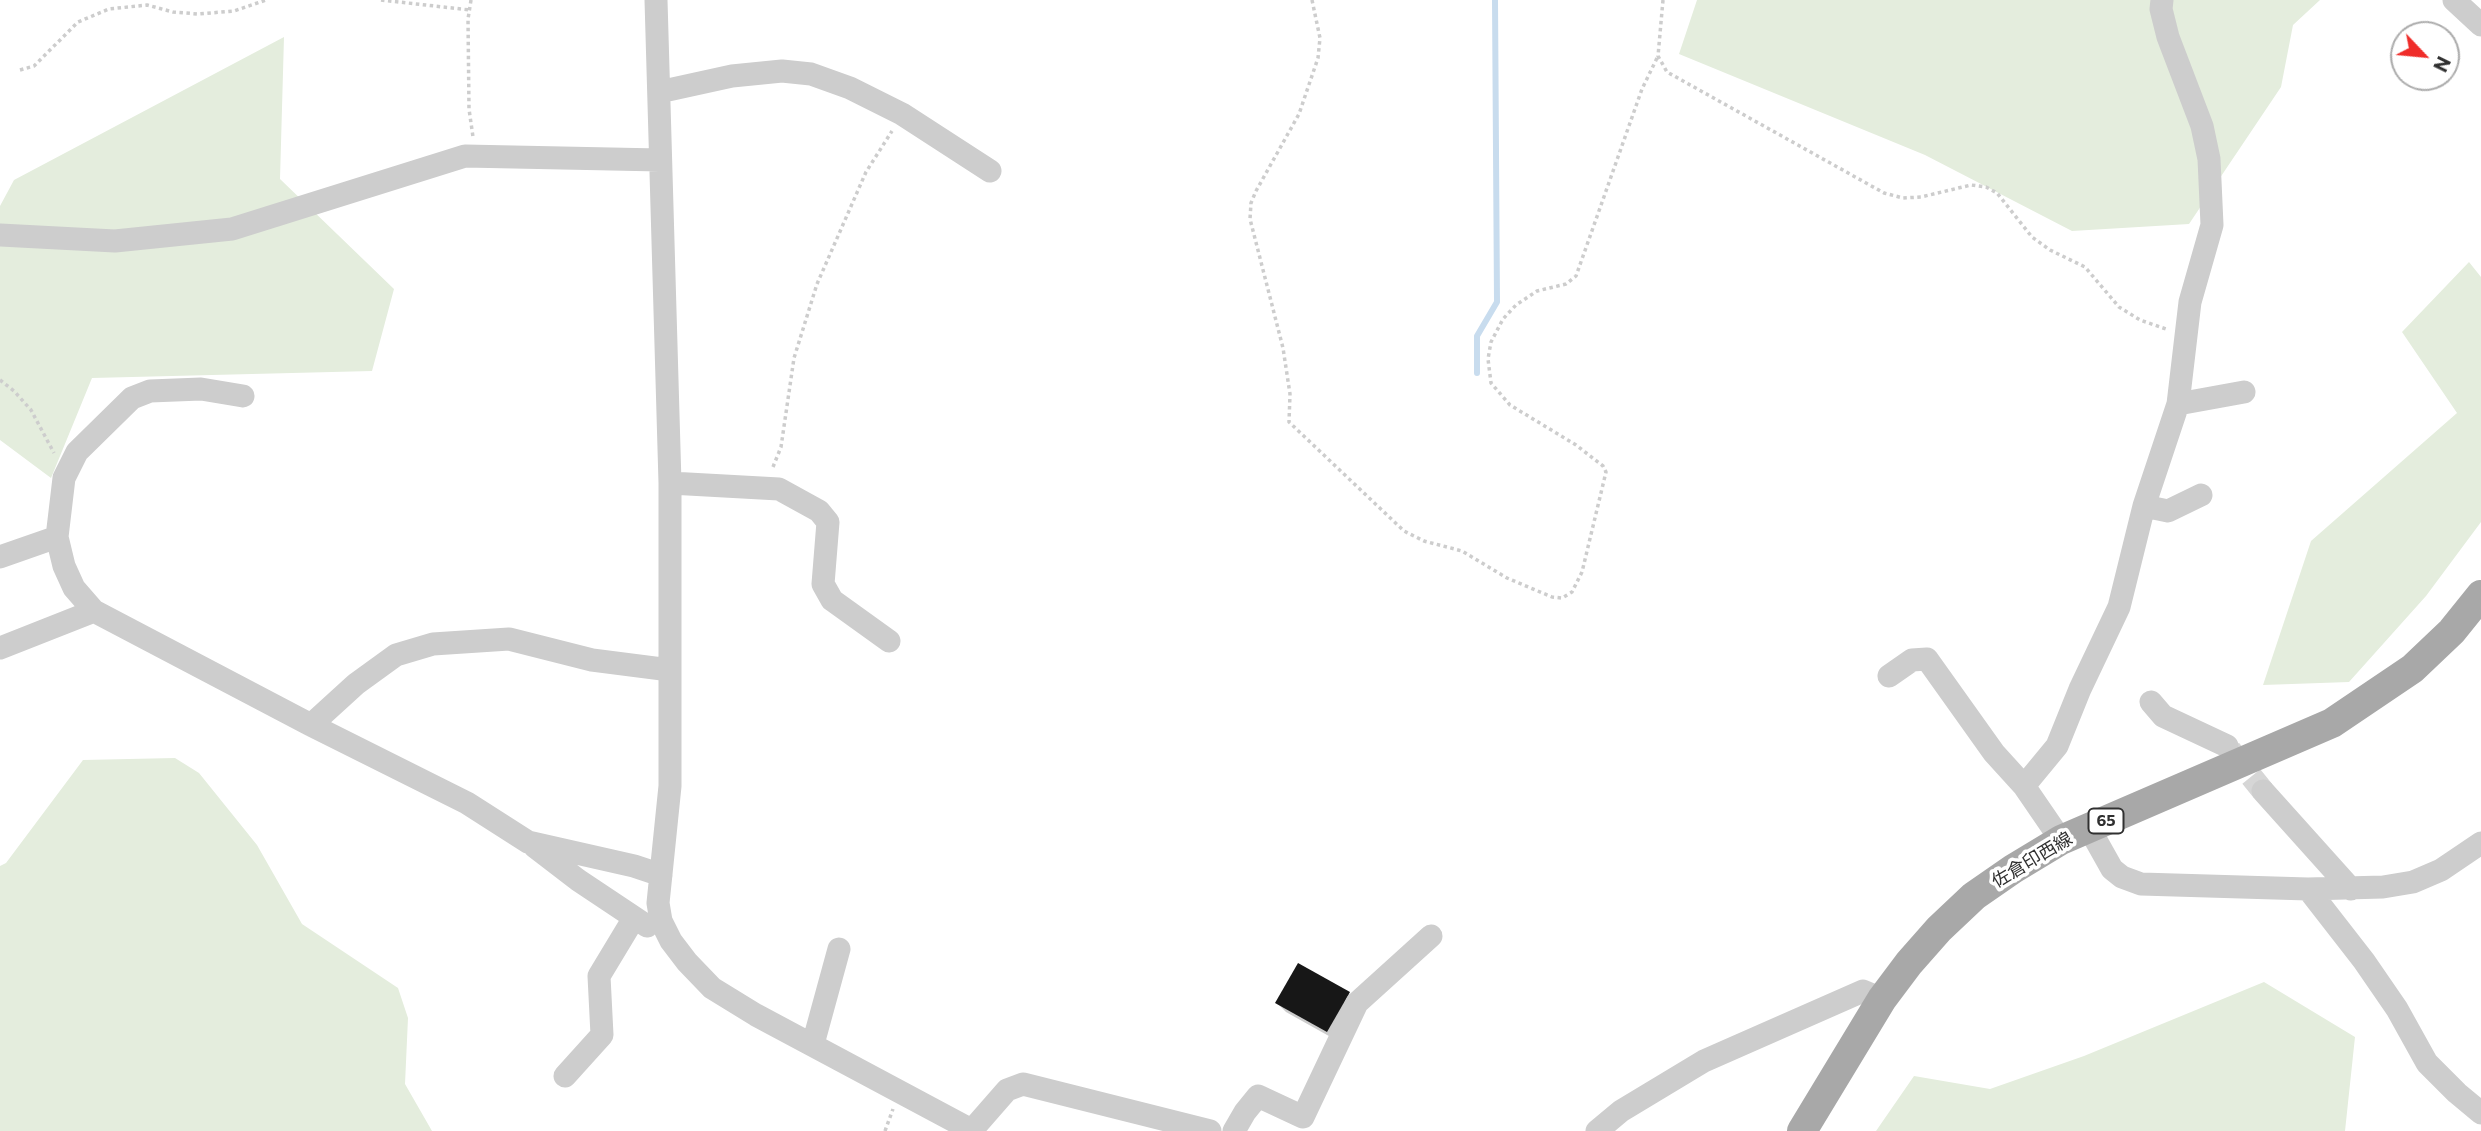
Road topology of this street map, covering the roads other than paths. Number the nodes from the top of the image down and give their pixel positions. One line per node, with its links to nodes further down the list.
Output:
1 (656, 0): 5 (street)
2 (2162, 0): 11 (street)
3 (2454, 0): 4 (street)
4 (2481, 25)
5 (659, 92): 6 (street); 7 (street)
6 (660, 160): 8 (street); 12 (street)
7 (990, 171)
8 (0, 235)
9 (2244, 392): 11 (street)
10 (243, 396): 15 (street)
11 (2178, 404): 14 (street)
12 (670, 483): 19 (street); 21 (street)
13 (2201, 495): 14 (street)
14 (2144, 506): 26 (street)
15 (57, 537): 16 (street); 18 (street)
16 (0, 557)
17 (2481, 595): 28 (main road, 佐倉印西線 / 65)
18 (94, 611): 20 (street); 24 (street)
19 (889, 641)
20 (0, 649)
21 (670, 670): 24 (street); 32 (street)
22 (1889, 676): 26 (street)
23 (2151, 702): 25 (street)
24 (311, 725): 30 (street)
25 (2227, 746)
26 (2024, 786): 29 (street)
27 (2263, 791): 33 (street)
28 (2089, 828): 29 (main road, 佐倉印西線 / 65); 34 (street)
29 (2061, 840): 39 (main road, 佐倉印西線 / 65)
30 (528, 842): 32 (street); 35 (street)
31 (2481, 843): 33 (street)
32 (662, 875): 37 (street)
33 (2351, 889): 34 (street)
34 (2308, 890): 42 (street)
35 (634, 918): 37 (street); 41 (street)
36 (1431, 936): 45 (street)
37 (671, 941): 40 (street)
38 (839, 949): 40 (street)
39 (1882, 999): 46 (street); 47 (main road, 佐倉印西線 / 65)
40 (813, 1044): 43 (street)
41 (565, 1076)
42 (2481, 1113)
43 (972, 1131): 44 (street)
44 (1210, 1131)
45 (1234, 1131)
46 (1597, 1131)
47 (1802, 1131)

